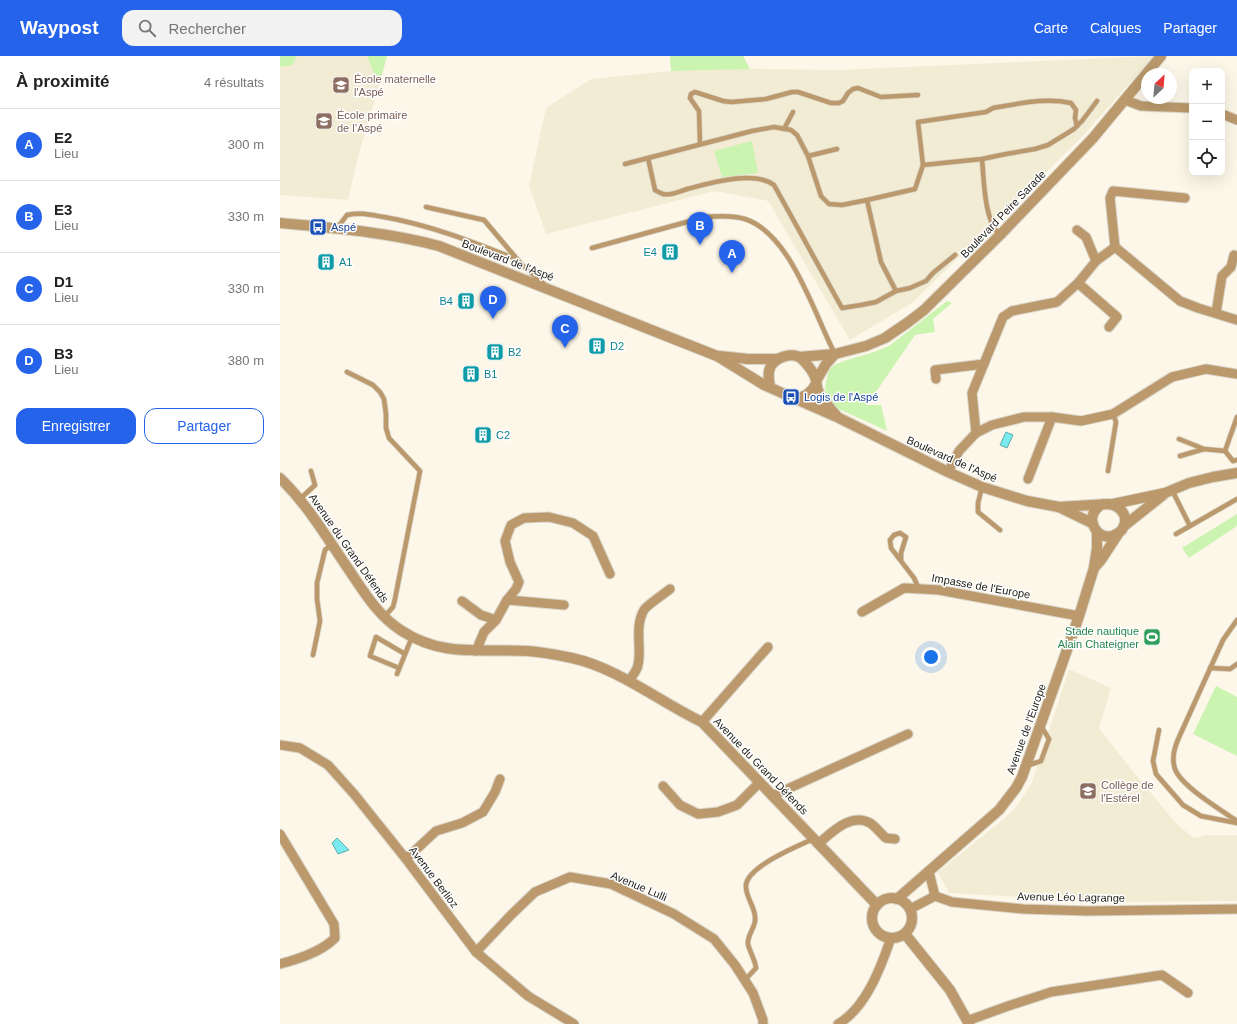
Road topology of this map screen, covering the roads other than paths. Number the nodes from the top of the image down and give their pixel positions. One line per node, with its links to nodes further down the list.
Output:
1 (1161, 56): 3 (street, Boulevard Peire Sarade)
2 (918, 95): 11 (lane)
3 (1125, 100): 5 (street); 24 (street, Boulevard Peire Sarade)
4 (1097, 101): 9 (lane)
5 (1189, 108)
6 (793, 112): 10 (lane)
7 (1225, 114): 8 (street)
8 (1236, 116)
9 (1077, 126): 15 (lane); 17 (lane)
10 (784, 129): 11 (lane); 13 (lane)
11 (700, 144): 14 (lane)
12 (838, 149): 13 (lane)
13 (808, 156): 19 (lane)
14 (648, 158): 16 (lane); 33 (lane)
15 (982, 159): 17 (lane); 24 (lane)
16 (625, 164)
17 (923, 165): 19 (lane)
18 (1185, 198): 25 (street)
19 (867, 200): 33 (lane)
20 (426, 207): 29 (lane)
21 (280, 223): 22 (street, Boulevard de l'Aspé)
22 (337, 229): 29 (lane); 32 (street, Boulevard de l'Aspé)
23 (1077, 230): 30 (street)
24 (1000, 235): 37 (street, Boulevard Peire Sarade)
25 (1115, 247): 30 (street); 34 (street)
26 (592, 248): 37 (lane)
27 (955, 255): 33 (lane)
28 (1234, 255): 34 (street)
29 (516, 259): 32 (lane)
30 (1096, 261): 31 (street)
31 (1078, 283): 36 (street); 41 (street)
32 (550, 289): 38 (street, Boulevard de l'Aspé)
33 (896, 291)
34 (1216, 313): 35 (street)
35 (1237, 320)
36 (1109, 327)
37 (835, 354): 39 (street, Boulevard Peire Sarade); 45 (street)
38 (717, 356): 40 (street, Boulevard de l'Aspé); 46 (street, Boulevard de l'Aspé)
39 (799, 357): 40 (street); 45 (street)
40 (777, 359): 46 (street)
41 (984, 364): 44 (street); 52 (street)
42 (347, 372): 86 (lane)
43 (1237, 374): 48 (street)
44 (936, 378)
45 (816, 382): 47 (street); 51 (street, Boulevard de l'Aspé)
46 (770, 387): 47 (street)
47 (795, 399): 51 (street, Boulevard de l'Aspé)
48 (1113, 414): 49 (street); 59 (lane)
49 (1052, 417): 52 (street); 63 (street)
50 (1237, 417): 55 (lane)
51 (839, 418): 60 (street, Boulevard de l'Aspé)
52 (976, 432): 60 (street)
53 (1179, 439): 54 (lane)
54 (1204, 449): 55 (lane); 56 (lane)
55 (1225, 451): 57 (lane)
56 (1180, 456)
57 (1235, 460): 61 (lane)
58 (311, 471): 66 (lane)
59 (1108, 471)
60 (948, 472): 64 (street, Boulevard de l'Aspé)
61 (1236, 473): 65 (street, Boulevard de l'Aspé)
62 (280, 478): 66 (street, Avenue du Grand Défends)
63 (1028, 478)
64 (982, 487): 69 (street, Boulevard de l'Aspé); 72 (lane)
65 (1169, 492): 68 (street, Boulevard de l'Aspé); 70 (lane); 73 (street, Boulevard de l'Aspé)
66 (300, 499): 75 (street, Avenue du Grand Défends)
67 (1237, 499): 70 (lane)
68 (1108, 504): 69 (street, Boulevard de l'Aspé); 71 (street); 73 (street)
69 (1059, 507): 71 (street, Boulevard de l'Aspé)
70 (1190, 526): 74 (lane)
71 (1094, 528): 73 (street); 77 (street, Avenue de l'Europe)
72 (1000, 530)
73 (1121, 530): 77 (street, Avenue de l'Europe)
74 (1176, 534)
75 (332, 544): 86 (street, Avenue du Grand Défends); 93 (lane)
76 (901, 560): 76 (lane); 80 (lane)
77 (1094, 568): 85 (street, Avenue de l'Europe)
78 (610, 574): 81 (street)
79 (670, 589): 98 (street)
80 (919, 589): 84 (street, Impasse de l'Europe); 85 (street, Impasse de l'Europe)
81 (507, 600): 83 (street); 87 (street)
82 (462, 601): 87 (street)
83 (564, 605)
84 (862, 612)
85 (1079, 616): 112 (street, Avenue de l'Europe)
86 (384, 617): 89 (street, Avenue du Grand Défends)
87 (496, 620): 91 (street)
88 (1237, 620): 96 (lane)
89 (412, 637): 91 (street, Avenue du Grand Défends); 92 (lane)
90 (768, 647): 99 (street)
91 (476, 651): 98 (street, Avenue du Grand Défends)
92 (404, 654): 95 (lane); 95 (lane)
93 (313, 655)
94 (1237, 664): 96 (lane)
95 (399, 668): 97 (lane)
96 (1210, 668): 107 (lane)
97 (396, 674)
98 (629, 681): 99 (street, Avenue du Grand Défends)
99 (702, 722): 104 (street, Avenue du Grand Défends)
100 (1159, 730): 107 (lane)
101 (908, 734): 106 (street)
102 (280, 745): 111 (street, Avenue Berlioz)
103 (500, 779): 111 (street)
104 (760, 782): 105 (street); 106 (street, Avenue du Grand Défends)
105 (663, 786)
106 (772, 796): 110 (street, Avenue du Grand Défends)
107 (1237, 822)
108 (280, 834): 121 (street)
109 (895, 839): 110 (street)
110 (816, 842): 115 (street, Avenue du Grand Défends); 122 (lane)
111 (406, 859): 120 (street, Avenue Berlioz)
112 (929, 872): 113 (street); 114 (street, Avenue de l'Europe)
113 (935, 896): 116 (street, Avenue Léo Lagrange); 117 (street)
114 (897, 899): 115 (street); 117 (street)
115 (877, 905): 119 (street)
116 (1237, 909)
117 (910, 910): 118 (street)
118 (905, 934): 119 (street); 124 (street)
119 (891, 938): 127 (street)
120 (476, 952): 122 (street, Avenue Lulli); 125 (street, Avenue Berlioz)
121 (280, 964)
122 (745, 980): 126 (street, Avenue Lulli)
123 (1188, 993): 124 (street)
124 (968, 1022)
125 (574, 1024)
126 (763, 1024)
127 (838, 1024)

